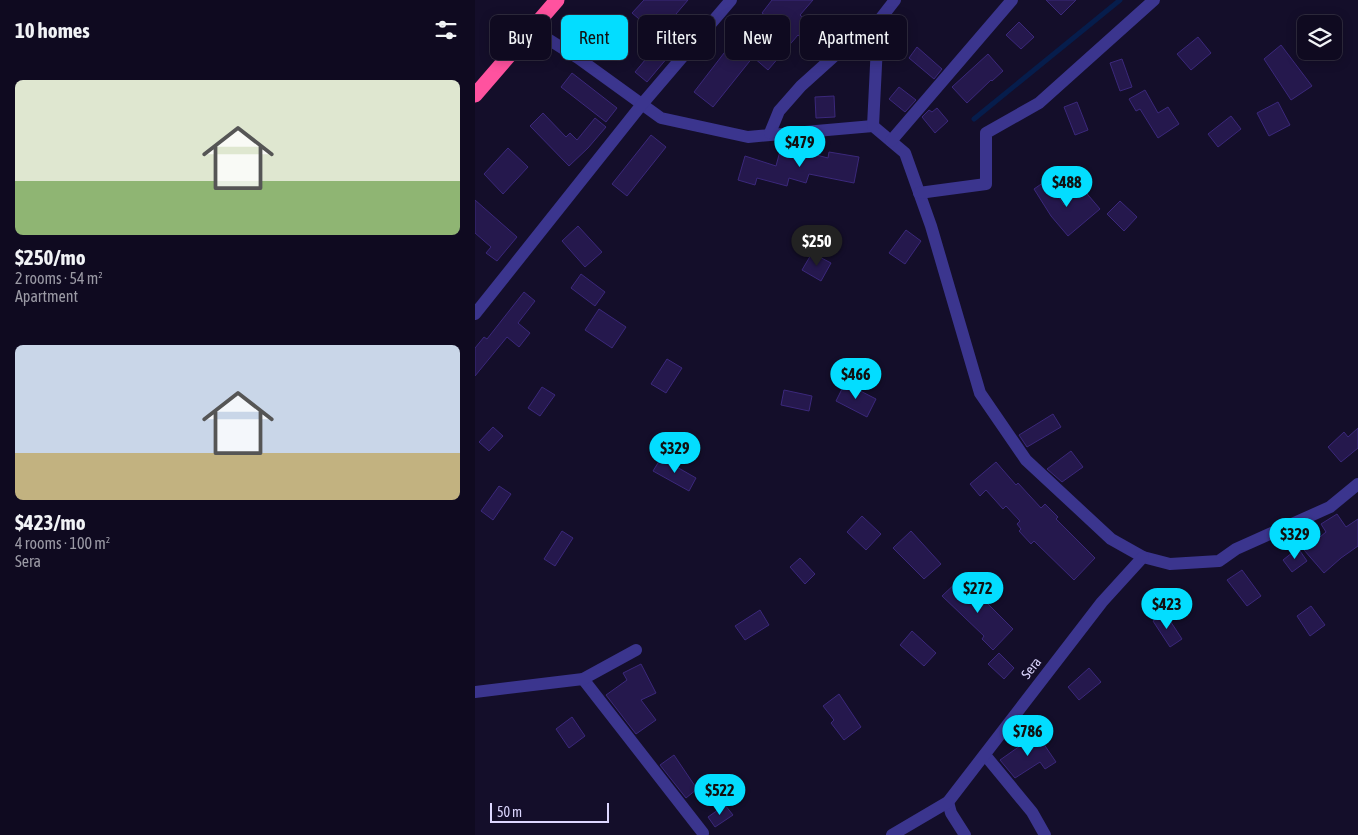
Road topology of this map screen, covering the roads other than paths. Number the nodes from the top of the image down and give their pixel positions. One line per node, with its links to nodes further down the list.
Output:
1 (557, 0): 6 (highway)
2 (731, 0): 13 (street)
3 (895, 0): 7 (street)
4 (1012, 0): 16 (street)
5 (1154, 0): 17 (street)
6 (544, 15)
7 (883, 15)
8 (551, 41): 13 (street)
9 (505, 60): 12 (highway)
10 (829, 60): 15 (street)
11 (876, 60): 14 (street)
12 (475, 95)
13 (643, 103): 15 (street); 18 (street)
14 (873, 126): 15 (street); 16 (street)
15 (770, 133)
16 (891, 141): 17 (street)
17 (919, 193): 20 (street)
18 (475, 314)
19 (1358, 484): 20 (street)
20 (1143, 557): 24 (street, Sera)
21 (635, 650): 22 (street)
22 (583, 679): 23 (street); 26 (street)
23 (475, 692)
24 (985, 755): 25 (street, Sera); 29 (street)
25 (948, 802): 27 (street, Sera); 28 (street)
26 (703, 833)
27 (892, 835)
28 (965, 835)
29 (1045, 835)

